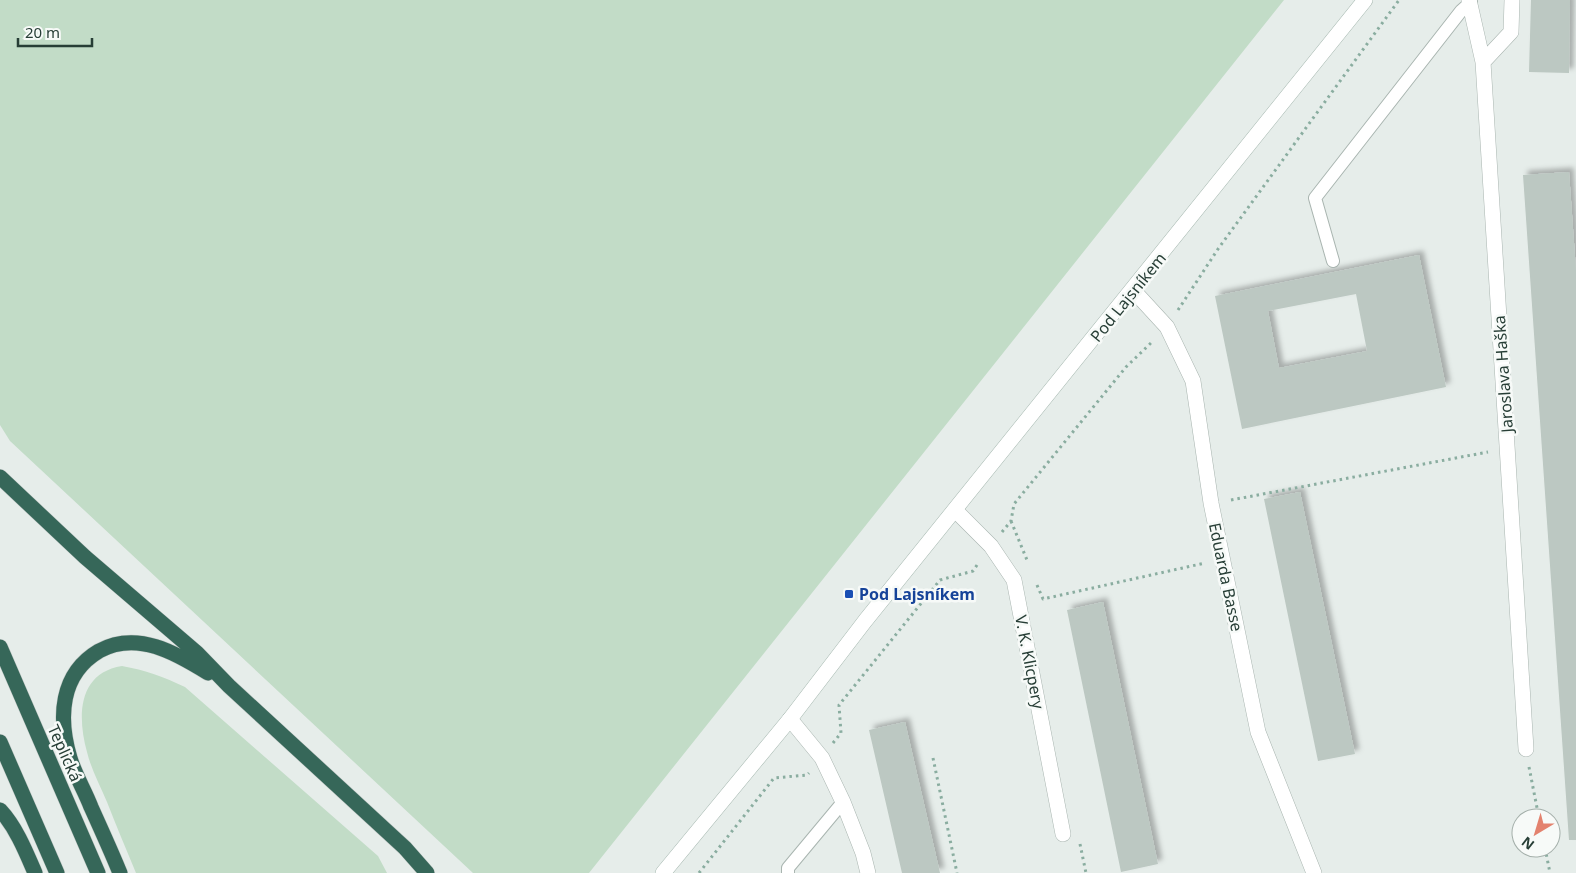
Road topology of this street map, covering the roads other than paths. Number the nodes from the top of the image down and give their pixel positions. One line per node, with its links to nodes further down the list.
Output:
1 (1365, 0): 6 (street, Pod Lajsníkem)
2 (1512, 0): 4 (street)
3 (1470, 1): 4 (street, Jaroslava Haška); 5 (lane)
4 (1483, 62): 13 (street, Jaroslava Haška)
5 (1333, 261)
6 (1133, 290): 8 (street, Pod Lajsníkem); 25 (street, Eduarda Basse)
7 (0, 476): 10 (highway)
8 (956, 510): 11 (street, Pod Lajsníkem); 16 (street, V. K. Klicpery)
9 (0, 647): 19 (highway, Teplická)
10 (228, 686): 20 (highway); 21 (highway)
11 (790, 719): 14 (street); 22 (street, Pod Lajsníkem)
12 (0, 742): 18 (highway)
13 (1526, 749)
14 (843, 802): 23 (lane); 24 (street)
15 (0, 810): 17 (highway)
16 (1063, 834)
17 (35, 873)
18 (57, 873)
19 (98, 873)
20 (120, 873)
21 (427, 873)
22 (663, 873)
23 (788, 873)
24 (868, 873)
25 (1314, 873)

